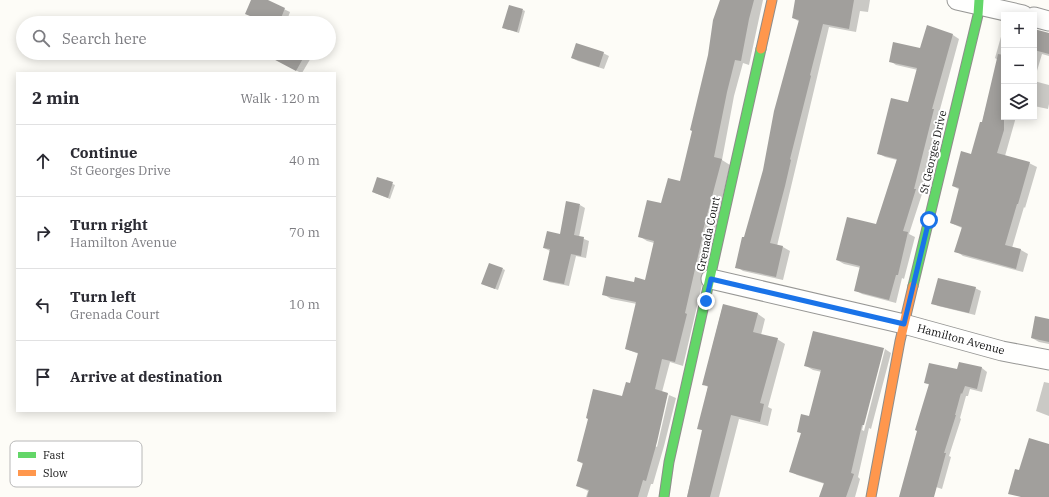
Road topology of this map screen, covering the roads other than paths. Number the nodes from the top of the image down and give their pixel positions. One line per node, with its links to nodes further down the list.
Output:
1 (772, 0): 7 (street, Grenada Court)
2 (957, 0): 3 (street)
3 (979, 2): 4 (street); 8 (street, St Georges Drive)
4 (1013, 12)
5 (1037, 18): 6 (street)
6 (1049, 21)
7 (711, 279): 8 (street, Hamilton Avenue); 10 (street, Grenada Court)
8 (904, 324): 9 (street, Hamilton Avenue); 11 (street, St Georges Drive)
9 (1049, 360)
10 (664, 497)
11 (871, 497)

